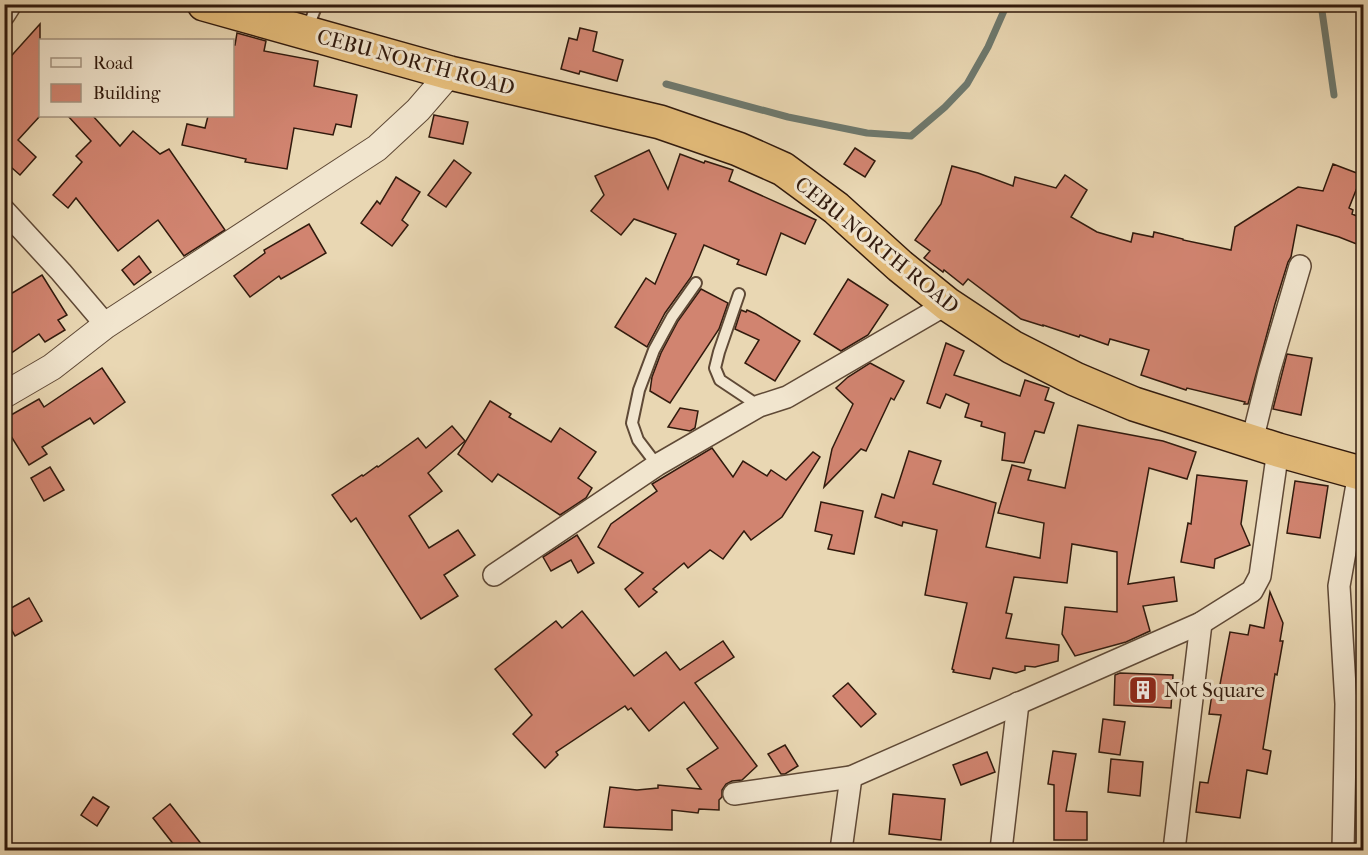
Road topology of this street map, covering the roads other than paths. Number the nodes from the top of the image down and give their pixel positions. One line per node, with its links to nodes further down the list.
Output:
1 (11, 4): 3 (street)
2 (204, 4): 4 (highway, CEBU NORTH ROAD)
3 (4, 15)
4 (312, 19): 5 (highway, CEBU NORTH ROAD)
5 (450, 73): 10 (highway, CEBU NORTH ROAD); 11 (street)
6 (4, 210): 11 (street)
7 (1300, 266): 14 (street)
8 (696, 283): 15 (lane)
9 (740, 294): 13 (lane)
10 (947, 304): 13 (street); 14 (highway, CEBU NORTH ROAD)
11 (105, 325): 12 (street)
12 (4, 395)
13 (759, 406): 15 (street)
14 (1265, 446): 16 (highway, CEBU NORTH ROAD); 18 (street)
15 (657, 465): 17 (street)
16 (1361, 473): 25 (street)
17 (494, 575)
18 (1201, 623): 19 (street); 24 (street)
19 (1018, 703): 20 (street); 23 (street)
20 (851, 777): 21 (street); 22 (street)
21 (734, 794)
22 (841, 850)
23 (1001, 850)
24 (1174, 850)
25 (1343, 850)

